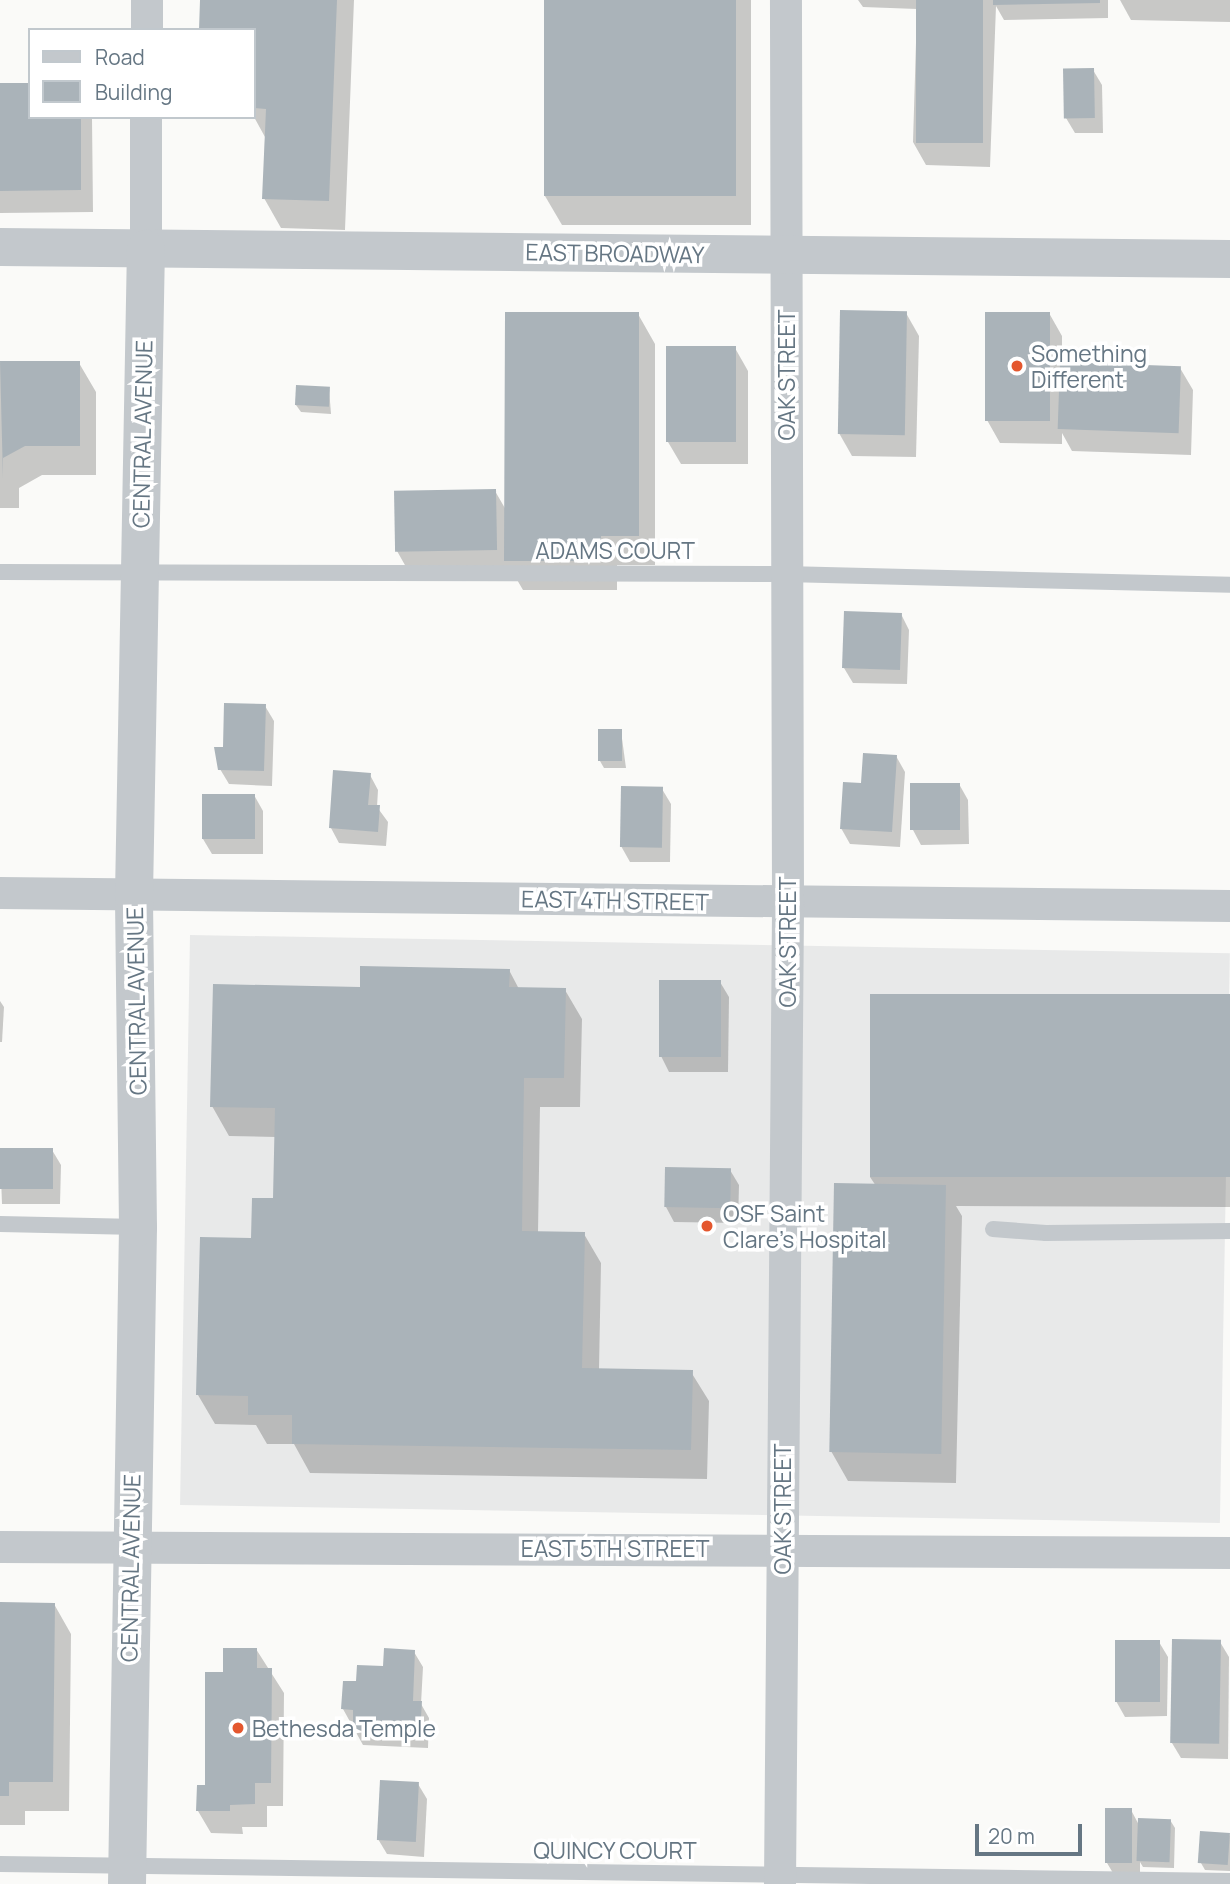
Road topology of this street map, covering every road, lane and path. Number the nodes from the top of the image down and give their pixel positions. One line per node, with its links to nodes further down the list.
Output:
1 (147, 0): 3 (street)
2 (786, 0): 7 (street, OAK STREET)
3 (146, 28)
4 (146, 119): 6 (street, CENTRAL AVENUE)
5 (0, 247): 6 (street, EAST BROADWAY)
6 (146, 248): 7 (street, EAST BROADWAY); 9 (street, CENTRAL AVENUE)
7 (788, 254): 8 (street, EAST BROADWAY); 11 (street, OAK STREET)
8 (1230, 259)
9 (138, 571): 10 (lane, ADAMS COURT); 11 (lane, ADAMS COURT); 14 (street, CENTRAL AVENUE)
10 (0, 572)
11 (785, 574): 12 (lane, ADAMS COURT); 15 (street, OAK STREET)
12 (1230, 585)
13 (0, 893): 14 (street, EAST 4TH STREET)
14 (134, 895): 15 (street, EAST 4TH STREET); 18 (street, CENTRAL AVENUE)
15 (788, 901): 16 (street, EAST 4TH STREET); 23 (street, OAK STREET)
16 (1230, 906)
17 (0, 1224): 18 (lane)
18 (138, 1227): 21 (street, CENTRAL AVENUE)
19 (993, 1229): 20 (lane)
20 (1230, 1231)
21 (130, 1546): 22 (street, EAST 5TH STREET); 23 (street, EAST 5TH STREET); 26 (street, CENTRAL AVENUE)
22 (0, 1547)
23 (782, 1548): 24 (street, EAST 5TH STREET); 27 (street, OAK STREET)
24 (1230, 1553)
25 (0, 1864): 26 (lane, QUINCY COURT)
26 (127, 1874): 27 (lane, QUINCY COURT)
27 (780, 1879): 28 (lane, QUINCY COURT)
28 (1230, 1881)

